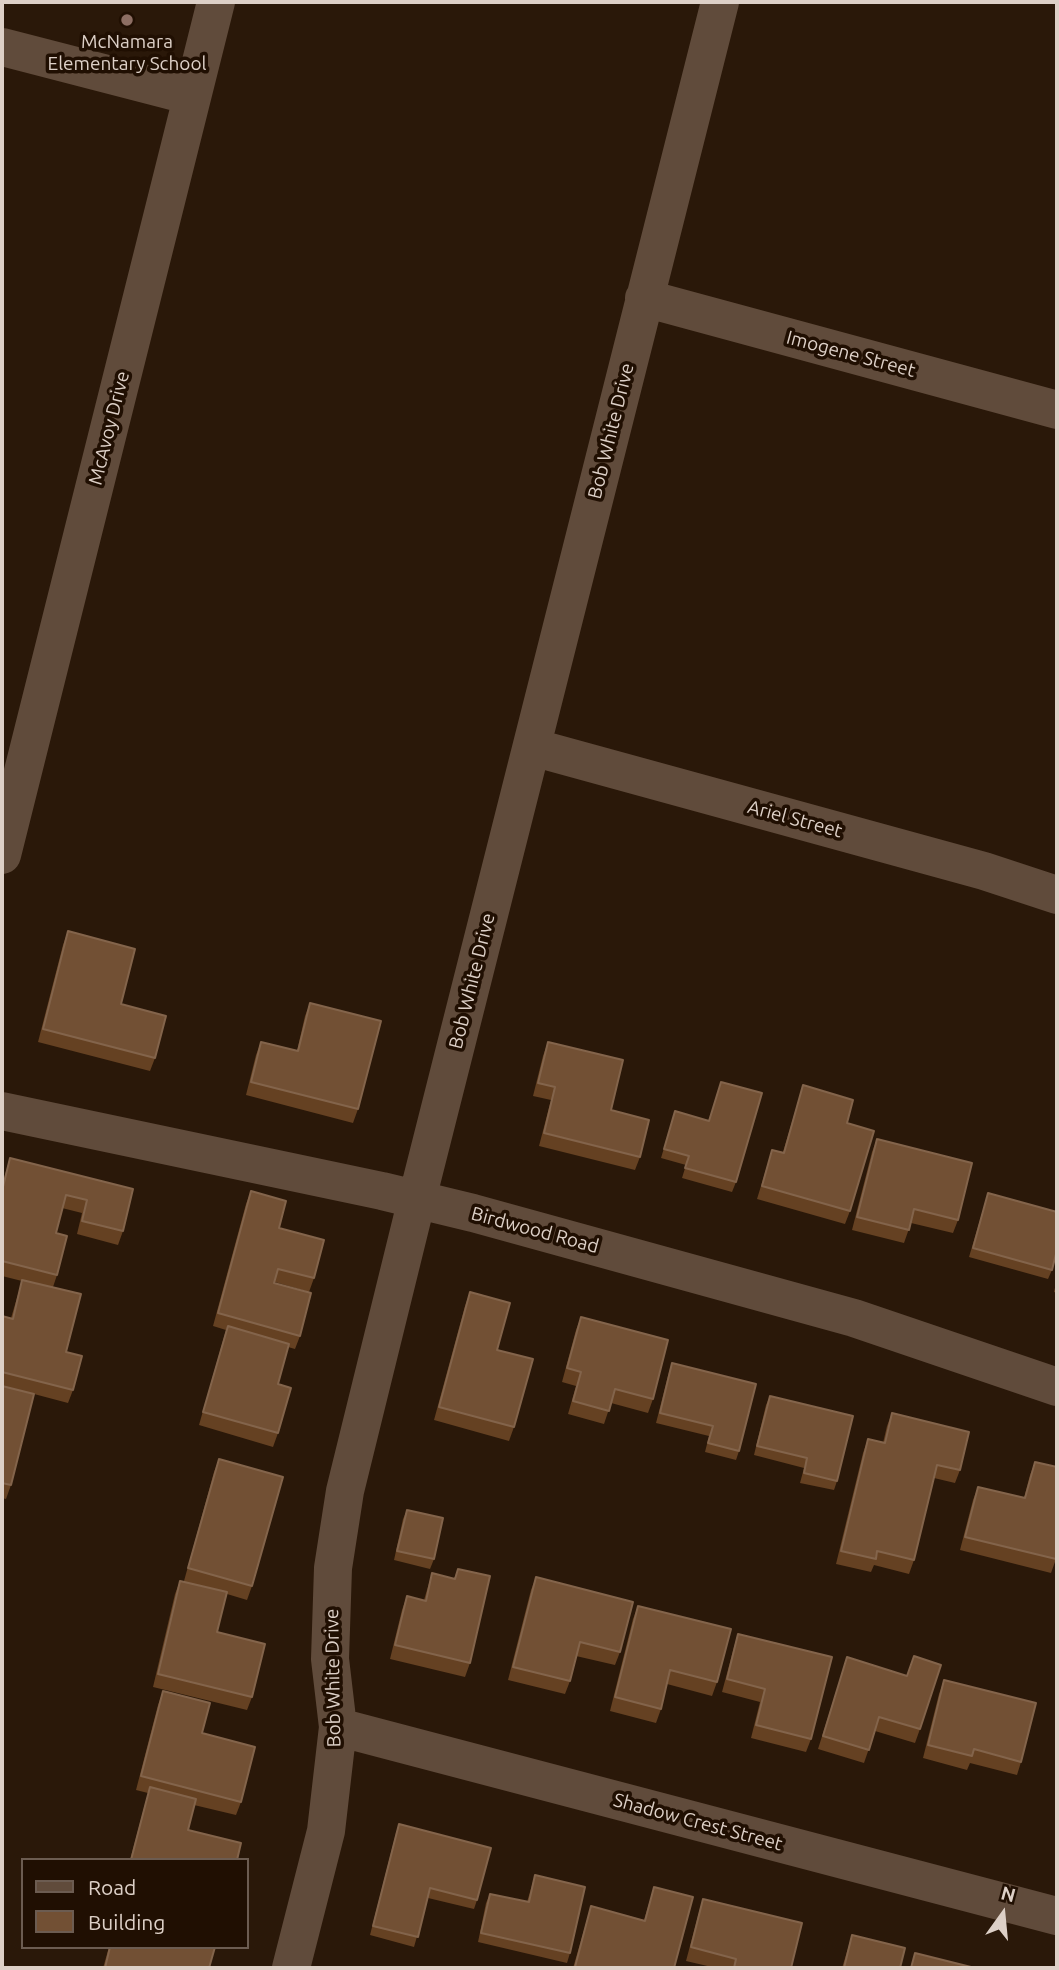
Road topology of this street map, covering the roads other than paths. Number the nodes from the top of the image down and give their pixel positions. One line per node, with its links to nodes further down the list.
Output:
1 (216, 2): 4 (street, McAvoy Drive)
2 (720, 2): 5 (street, Bob White Drive)
3 (2, 47): 4 (street)
4 (192, 96): 8 (street, McAvoy Drive)
5 (644, 298): 6 (street, Imogene Street); 7 (street, Bob White Drive)
6 (1057, 410)
7 (532, 747): 9 (street, Ariel Street); 11 (street, Bob White Drive)
8 (2, 855)
9 (1057, 895)
10 (2, 1111): 11 (street, Birdwood Road)
11 (417, 1199): 12 (street, Birdwood Road); 13 (street, Bob White Drive)
12 (1057, 1387)
13 (338, 1727): 14 (street, Shadow Crest Street); 15 (street, Bob White Drive)
14 (1057, 1916)
15 (291, 1968)

